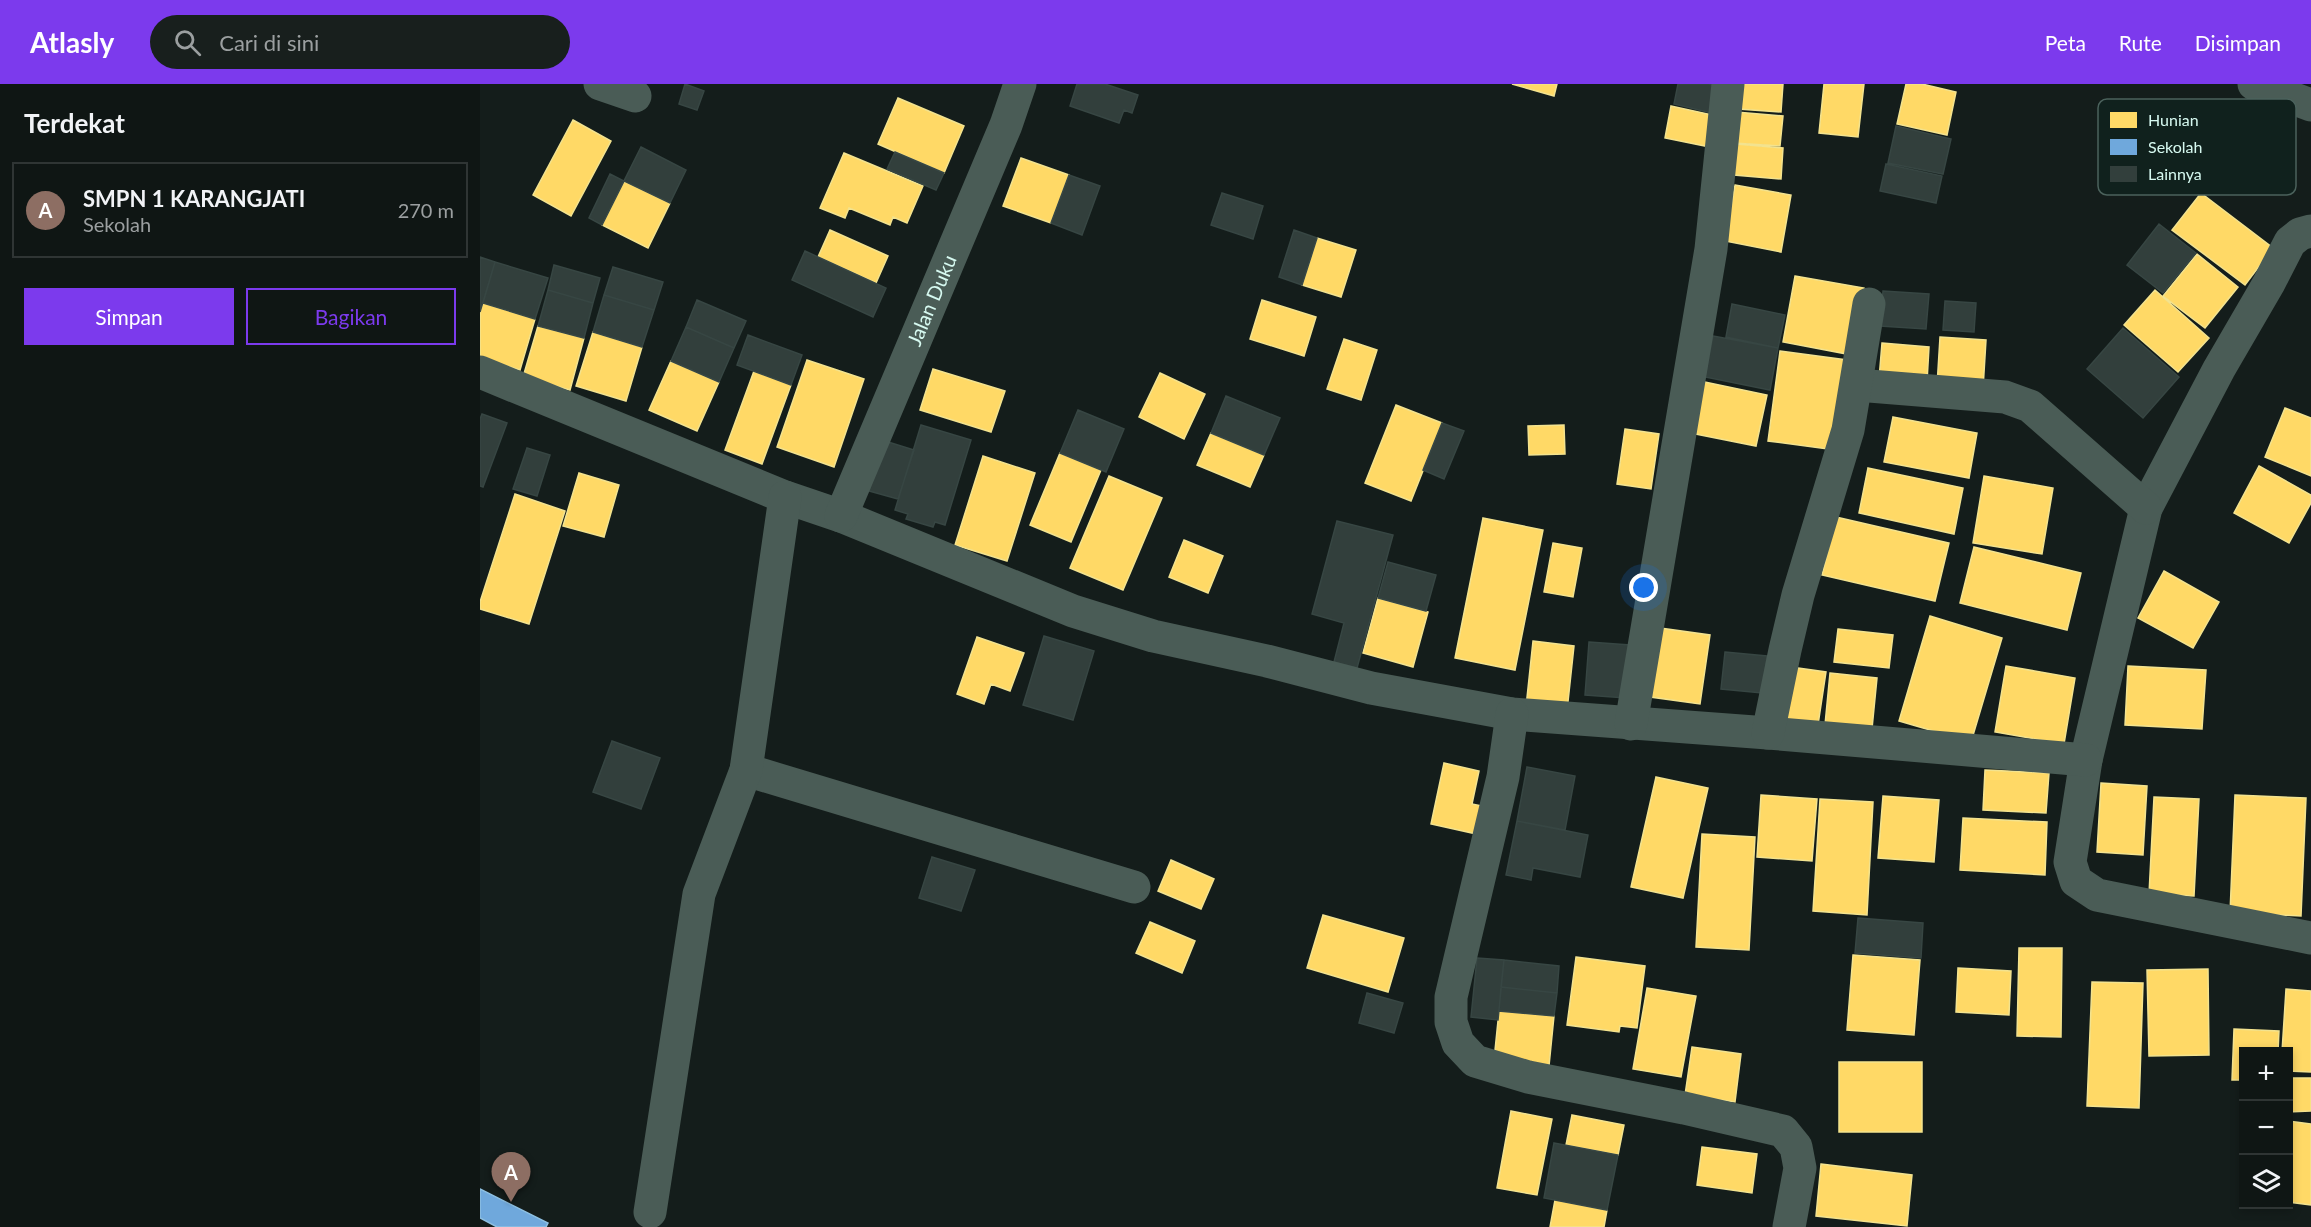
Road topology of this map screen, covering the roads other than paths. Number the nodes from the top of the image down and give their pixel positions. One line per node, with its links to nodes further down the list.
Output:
1 (600, 84): 5 (street)
2 (1020, 84): 15 (street, Jalan Duku)
3 (1728, 84): 17 (street)
4 (2254, 84): 6 (street)
5 (635, 96)
6 (2295, 99)
7 (2296, 99): 8 (street)
8 (2311, 105)
9 (2311, 231): 14 (street)
10 (1869, 304): 12 (street)
11 (480, 372): 13 (street)
12 (1857, 385): 14 (street); 18 (street)
13 (785, 497): 15 (street); 20 (street)
14 (2146, 508): 19 (street)
15 (841, 516): 16 (street)
16 (1512, 714): 17 (street); 24 (street)
17 (1631, 724): 18 (street)
18 (1768, 733): 19 (street)
19 (2086, 760): 22 (street)
20 (746, 770): 21 (street); 23 (street)
21 (1134, 887)
22 (2311, 938)
23 (650, 1212)
24 (1789, 1227)

